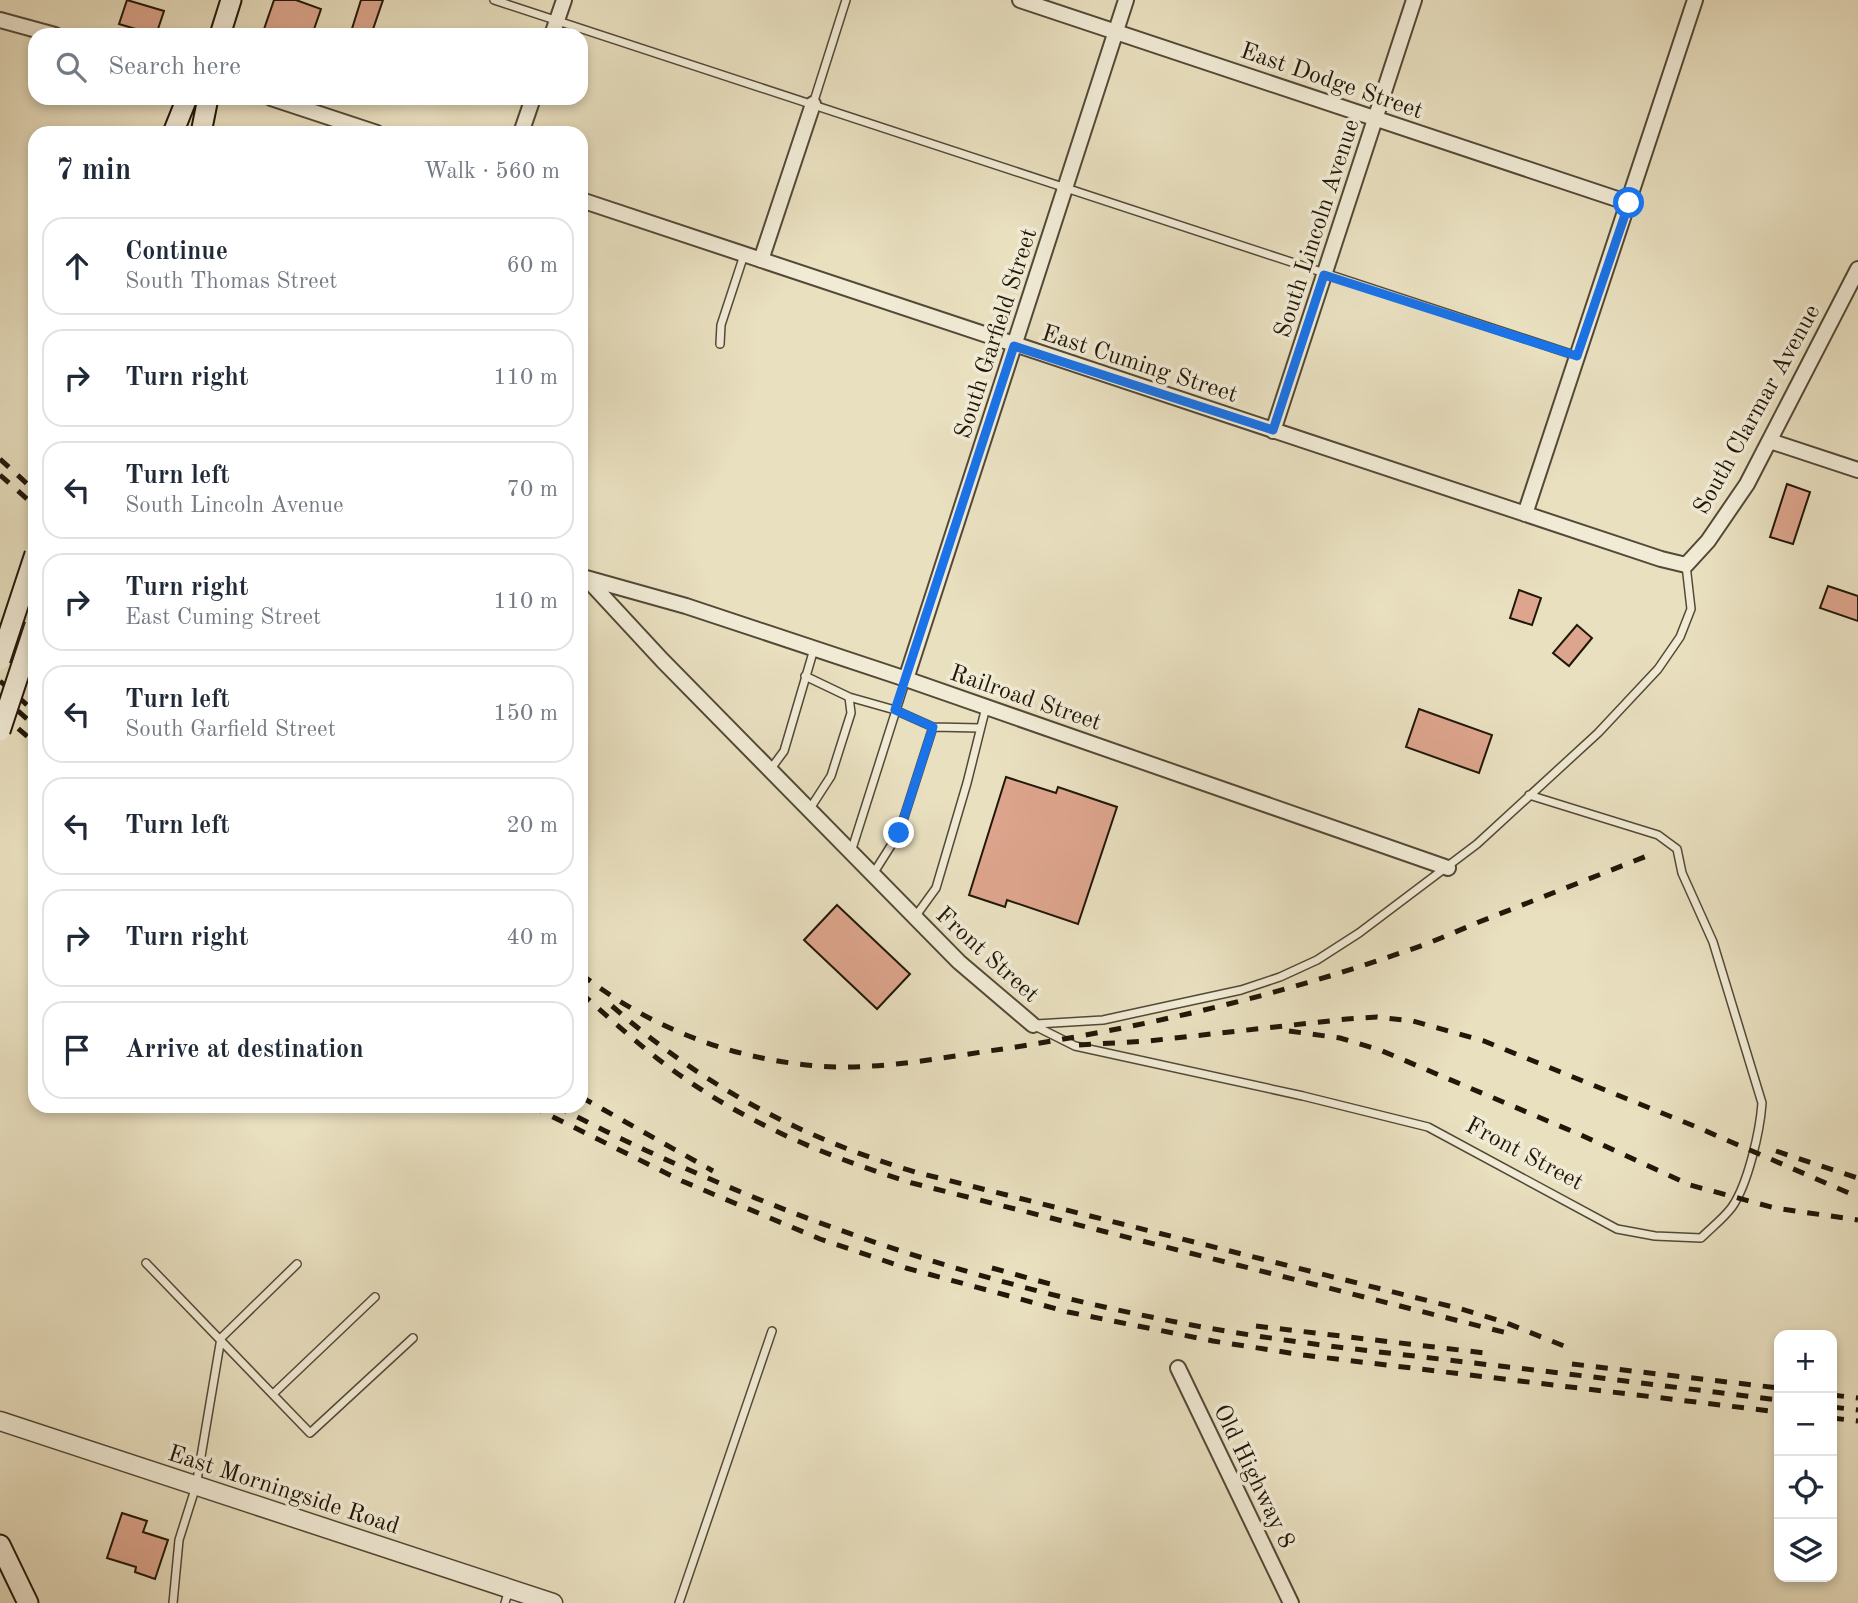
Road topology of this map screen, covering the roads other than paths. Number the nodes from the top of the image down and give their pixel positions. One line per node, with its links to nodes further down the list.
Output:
1 (231, 0): 12 (main road)
2 (494, 0): 10 (lane)
3 (564, 0): 10 (street)
4 (846, 0): 17 (lane)
5 (1020, 0): 16 (street, East Dodge Street)
6 (1126, 0): 16 (street, South Garfield Street)
7 (1414, 0): 22 (street, South Lincoln Avenue)
8 (1695, 0): 29 (street)
9 (0, 20): 11 (street)
10 (557, 20): 13 (street); 14 (lane)
11 (29, 28)
12 (222, 28)
13 (554, 28)
14 (581, 28)
15 (588, 30): 17 (lane)
16 (1115, 31): 22 (street, East Dodge Street); 27 (street, South Garfield Street)
17 (813, 104): 27 (lane); 31 (street)
18 (184, 105): 23 (main road)
19 (207, 105): 24 (main road)
20 (292, 105): 25 (street)
21 (531, 105): 26 (street)
22 (1375, 119): 29 (street, East Dodge Street); 33 (street, South Lincoln Avenue)
23 (176, 126)
24 (202, 126)
25 (356, 126)
26 (524, 126)
27 (1066, 187): 33 (lane); 35 (street, South Garfield Street)
28 (588, 202): 30 (street, East Cuming Street)
29 (1629, 203): 36 (street)
30 (744, 254): 31 (street, East Cuming Street); 34 (lane)
31 (761, 260): 35 (street, East Cuming Street)
32 (1858, 269): 38 (street, South Clarmar Avenue)
33 (1324, 275): 36 (lane); 37 (street, South Lincoln Avenue)
34 (720, 344)
35 (1014, 346): 37 (street, East Cuming Street); 49 (street, South Garfield Street)
36 (1577, 356): 40 (street)
37 (1273, 430): 40 (street, East Cuming Street)
38 (1770, 441): 39 (street); 41 (street, South Clarmar Avenue)
39 (1858, 470)
40 (1525, 514): 41 (street, East Cuming Street)
41 (1686, 565): 57 (lane)
42 (28, 575): 47 (main road, bridge)
43 (588, 577): 46 (street, Railroad Street)
44 (588, 580): 56 (street, Front Street)
45 (28, 646): 55 (main road, bridge)
46 (814, 649): 48 (lane); 49 (street, Railroad Street)
47 (0, 660)
48 (805, 676): 50 (lane); 56 (lane)
49 (906, 679): 51 (street, Railroad Street); 52 (lane)
50 (849, 697): 52 (lane); 58 (lane)
51 (986, 707): 54 (lane); 60 (street, Railroad Street)
52 (895, 710): 53 (lane); 59 (lane)
53 (933, 727): 54 (lane); 61 (lane)
54 (980, 728): 62 (lane)
55 (0, 731)
56 (770, 770): 58 (street, Front Street)
57 (1529, 795): 60 (lane); 63 (lane, Front Street)
58 (809, 810): 59 (street, Front Street)
59 (851, 852): 61 (street, Front Street)
60 (1448, 868): 63 (lane)
61 (873, 874): 62 (street, Front Street)
62 (915, 917): 63 (street, Front Street)
63 (1033, 1025)
64 (146, 1262): 68 (lane)
65 (297, 1264): 68 (lane)
66 (375, 1297): 71 (lane)
67 (772, 1331): 79 (lane)
68 (221, 1338): 71 (lane); 73 (lane)
69 (413, 1338): 71 (lane)
70 (1178, 1368): 80 (street, Old Highway 8)
71 (273, 1394)
72 (0, 1422): 73 (street, East Morningside Road)
73 (196, 1486): 75 (street, East Morningside Road); 77 (lane)
74 (0, 1545): 76 (main road)
75 (507, 1596): 78 (street, East Morningside Road)
76 (28, 1603)
77 (173, 1603)
78 (553, 1603)
79 (679, 1603)
80 (1291, 1603)

